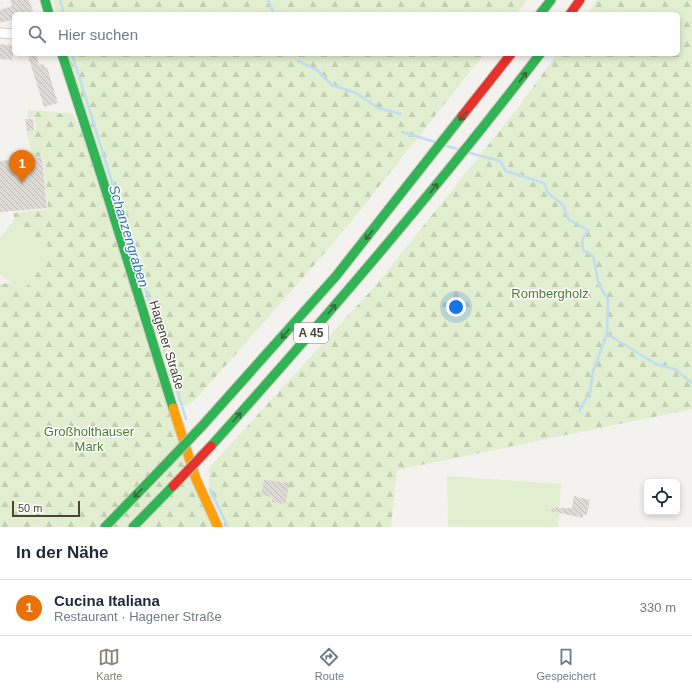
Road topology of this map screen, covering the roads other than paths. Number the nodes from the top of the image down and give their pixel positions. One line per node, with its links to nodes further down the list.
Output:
1 (45, 0): 4 (main road)
2 (551, 0): 5 (main road)
3 (580, 0): 6 (main road)
4 (48, 12)
5 (542, 12)
6 (571, 12)
7 (0, 33): 8 (street)
8 (12, 34)
9 (63, 56): 14 (main road, Hagener Straße)
10 (509, 56): 12 (main road, A 45, one-way to 12, bridge)
11 (538, 56): 13 (main road, A 45, one-way to 11, bridge)
12 (105, 527)
13 (133, 527)
14 (218, 527)

